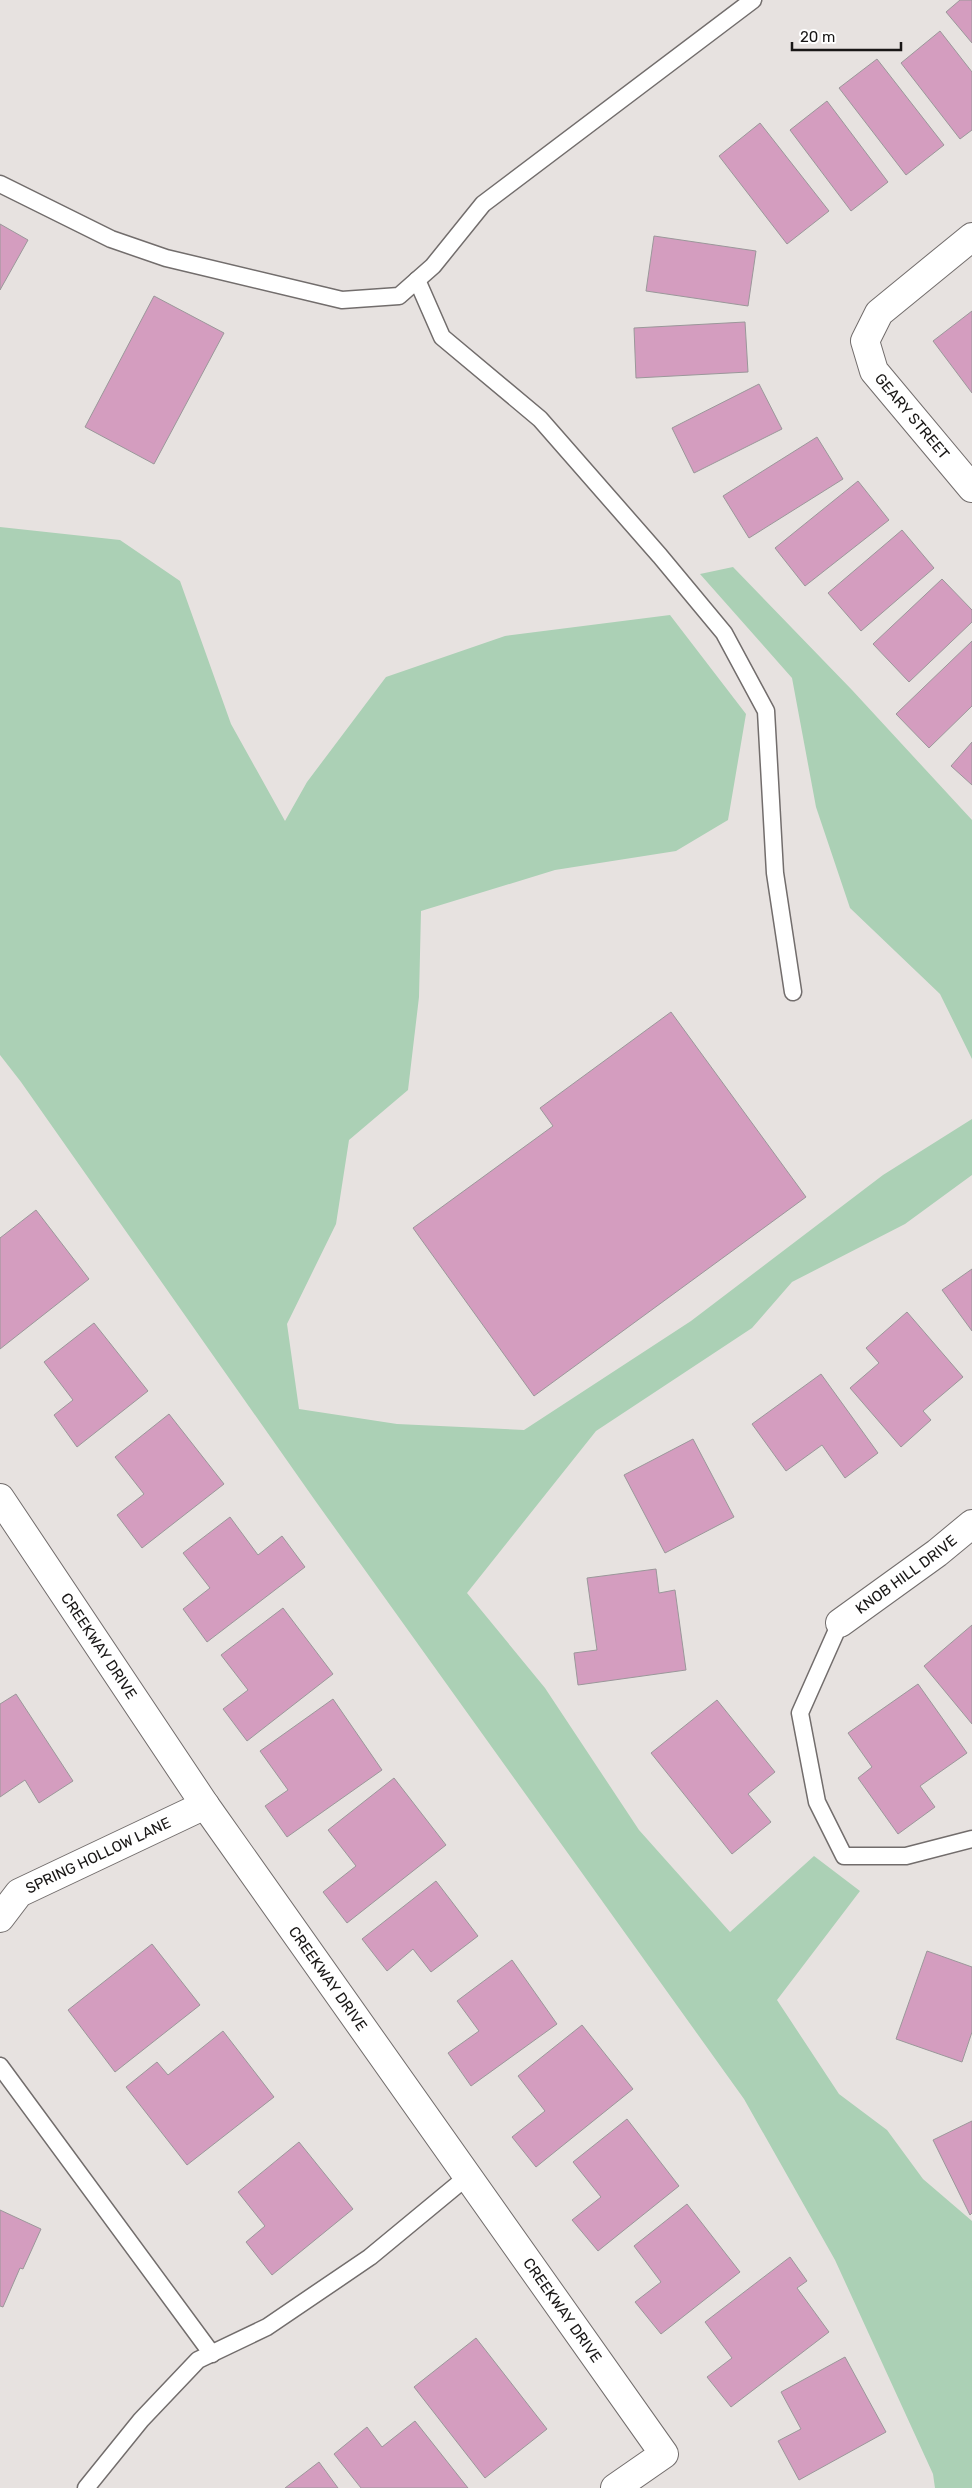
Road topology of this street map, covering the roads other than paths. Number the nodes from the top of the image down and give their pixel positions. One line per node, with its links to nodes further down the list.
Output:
1 (753, 0): 4 (lane)
2 (0, 184): 4 (lane)
3 (972, 238): 5 (street, GEARY STREET)
4 (417, 280): 6 (lane)
5 (972, 488)
6 (793, 992)
7 (0, 1498): 10 (street, CREEKWAY DRIVE)
8 (972, 1524): 9 (street, KNOB HILL DRIVE)
9 (840, 1624): 11 (lane)
10 (206, 1805): 12 (street, SPRING HOLLOW LANE); 14 (street, CREEKWAY DRIVE)
11 (972, 1839)
12 (0, 1918)
13 (0, 2066): 15 (lane)
14 (468, 2176): 15 (lane); 17 (street, CREEKWAY DRIVE)
15 (212, 2354): 16 (lane)
16 (86, 2488)
17 (615, 2488)

